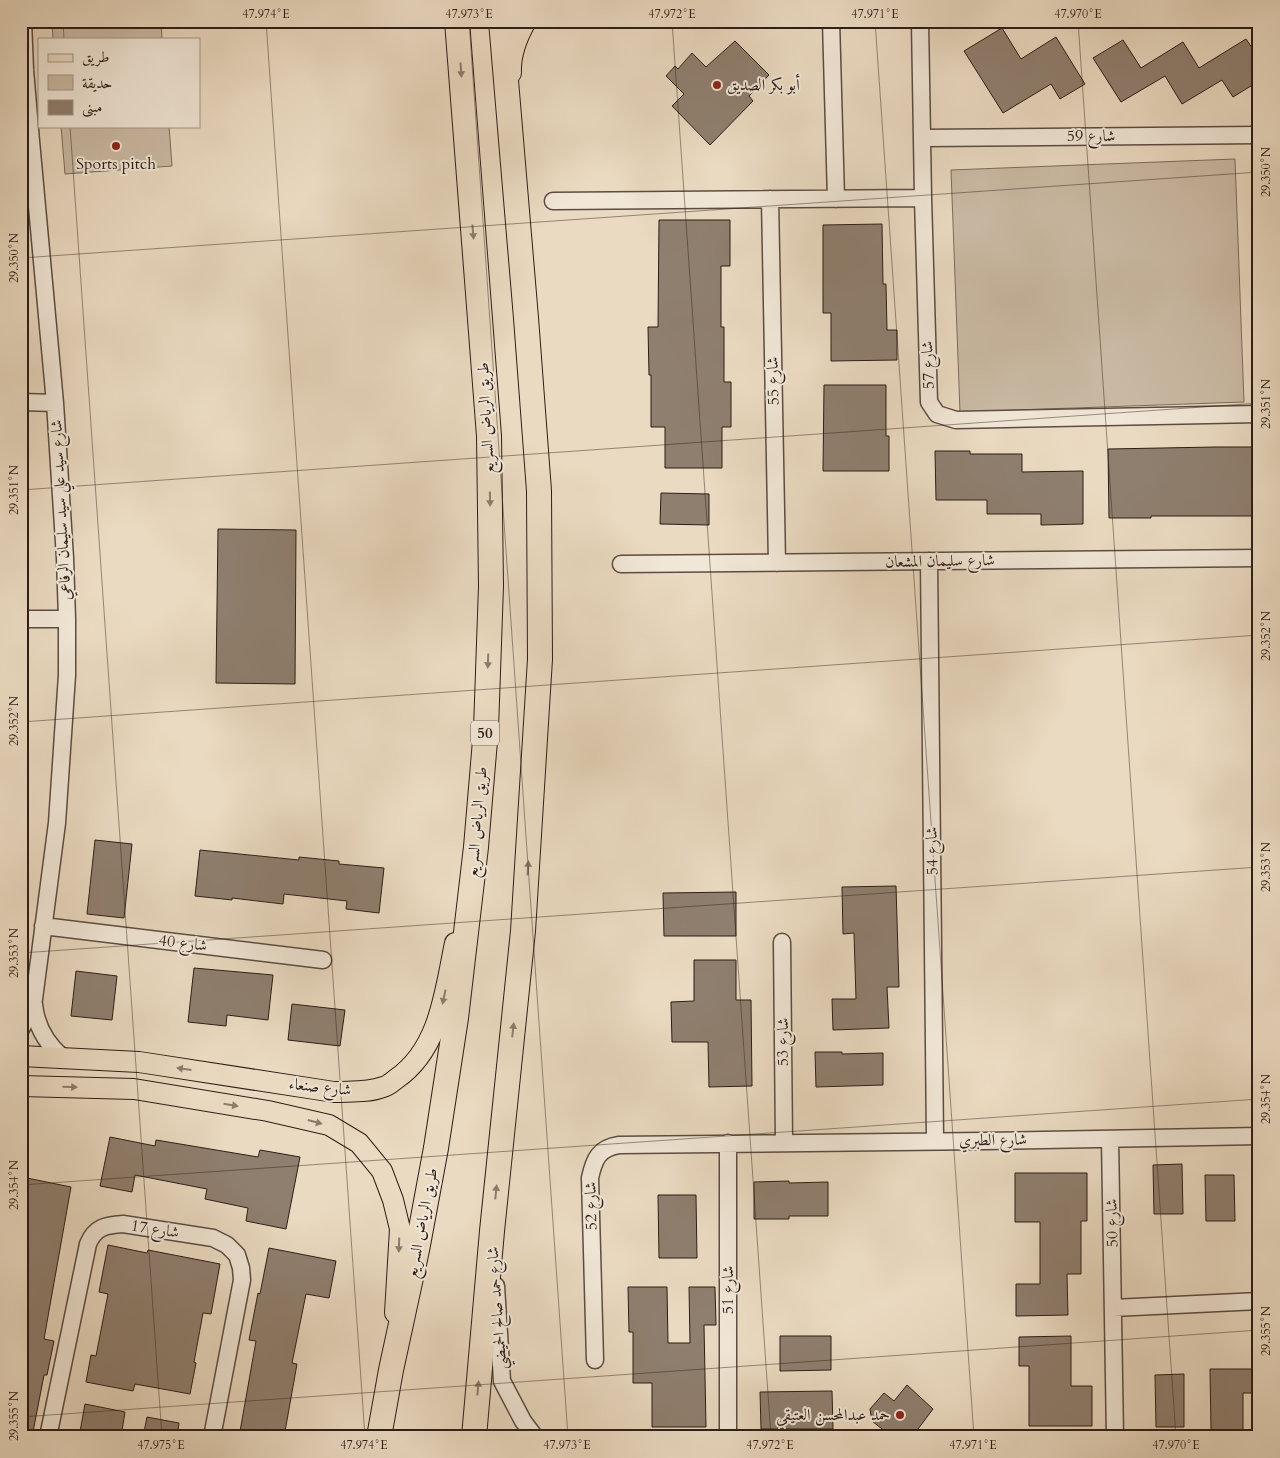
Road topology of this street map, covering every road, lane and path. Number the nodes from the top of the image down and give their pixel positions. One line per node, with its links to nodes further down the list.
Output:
1 (23, 21): 15 (street, شارع سيد علي سيد سليمان الرفاعي)
2 (457, 21): 23 (highway, طريق الرياض السريع / 50, one-way to 23)
3 (501, 21): 9 (highway)
4 (526, 21): 9 (main road)
5 (831, 21): 12 (street)
6 (920, 21): 8 (street, شارع 57)
7 (1259, 135): 8 (street, شارع 59)
8 (923, 138): 10 (street, شارع 57)
9 (512, 147): 40 (highway, one-way to 9)
10 (923, 198): 12 (street); 16 (street, شارع 57)
11 (770, 199): 12 (street); 13 (street); 19 (street, شارع 55)
12 (836, 199)
13 (553, 201)
14 (21, 402): 15 (street)
15 (55, 403): 22 (street, شارع سيد علي سيد سليمان الرفاعي)
16 (1259, 414)
17 (1259, 558): 18 (street, شارع سليمان المشعان)
18 (929, 561): 19 (street, شارع سليمان المشعان); 37 (street, شارع 54)
19 (777, 562): 20 (street, شارع سليمان المشعان)
20 (621, 564)
21 (21, 619): 22 (street)
22 (67, 619): 24 (street, شارع سيد علي سيد سليمان الرفاعي)
23 (476, 847): 31 (main road, شارع صنعاء, one-way to 31); 44 (highway, طريق الرياض السريع / 50)
24 (43, 926): 26 (street, شارع 40); 27 (street, شارع سيد علي سيد سليمان الرفاعي)
25 (782, 942): 38 (street, شارع 53)
26 (323, 960)
27 (34, 999): 28 (street, شارع سيد علي سيد سليمان الرفاعي); 30 (street, شارع سيد علي سيد سليمان الرفاعي)
28 (21, 1029)
29 (21, 1056): 30 (main road, شارع صنعاء)
30 (62, 1057): 31 (main road, شارع صنعاء, one-way to 30)
31 (267, 1081): 34 (main road)
32 (30, 1086): 33 (street); 34 (main road, شارع صنعاء, one-way to 34)
33 (21, 1100)
34 (268, 1111): 44 (main road, شارع صنعاء, one-way to 44)
35 (1259, 1136): 36 (street, شارع الطبري)
36 (1110, 1139): 37 (street, شارع الطبري); 42 (street, شارع 50)
37 (935, 1141): 38 (street, شارع الطبري)
38 (784, 1142): 39 (street, شارع الطبري)
39 (728, 1143): 43 (street, شارع 52); 50 (street, شارع 51)
40 (492, 1231): 48 (highway, one-way to 40); 49 (street, شارع حمد صالح الحميضي)
41 (1259, 1301): 42 (street)
42 (1113, 1308): 51 (street, شارع 50)
43 (595, 1360)
44 (391, 1370): 47 (highway, طريق الرياض السريع / 50)
45 (48, 1437): 46 (street, شارع 17)
46 (212, 1437)
47 (379, 1437)
48 (474, 1437)
49 (535, 1437)
50 (728, 1437)
51 (1115, 1437)

